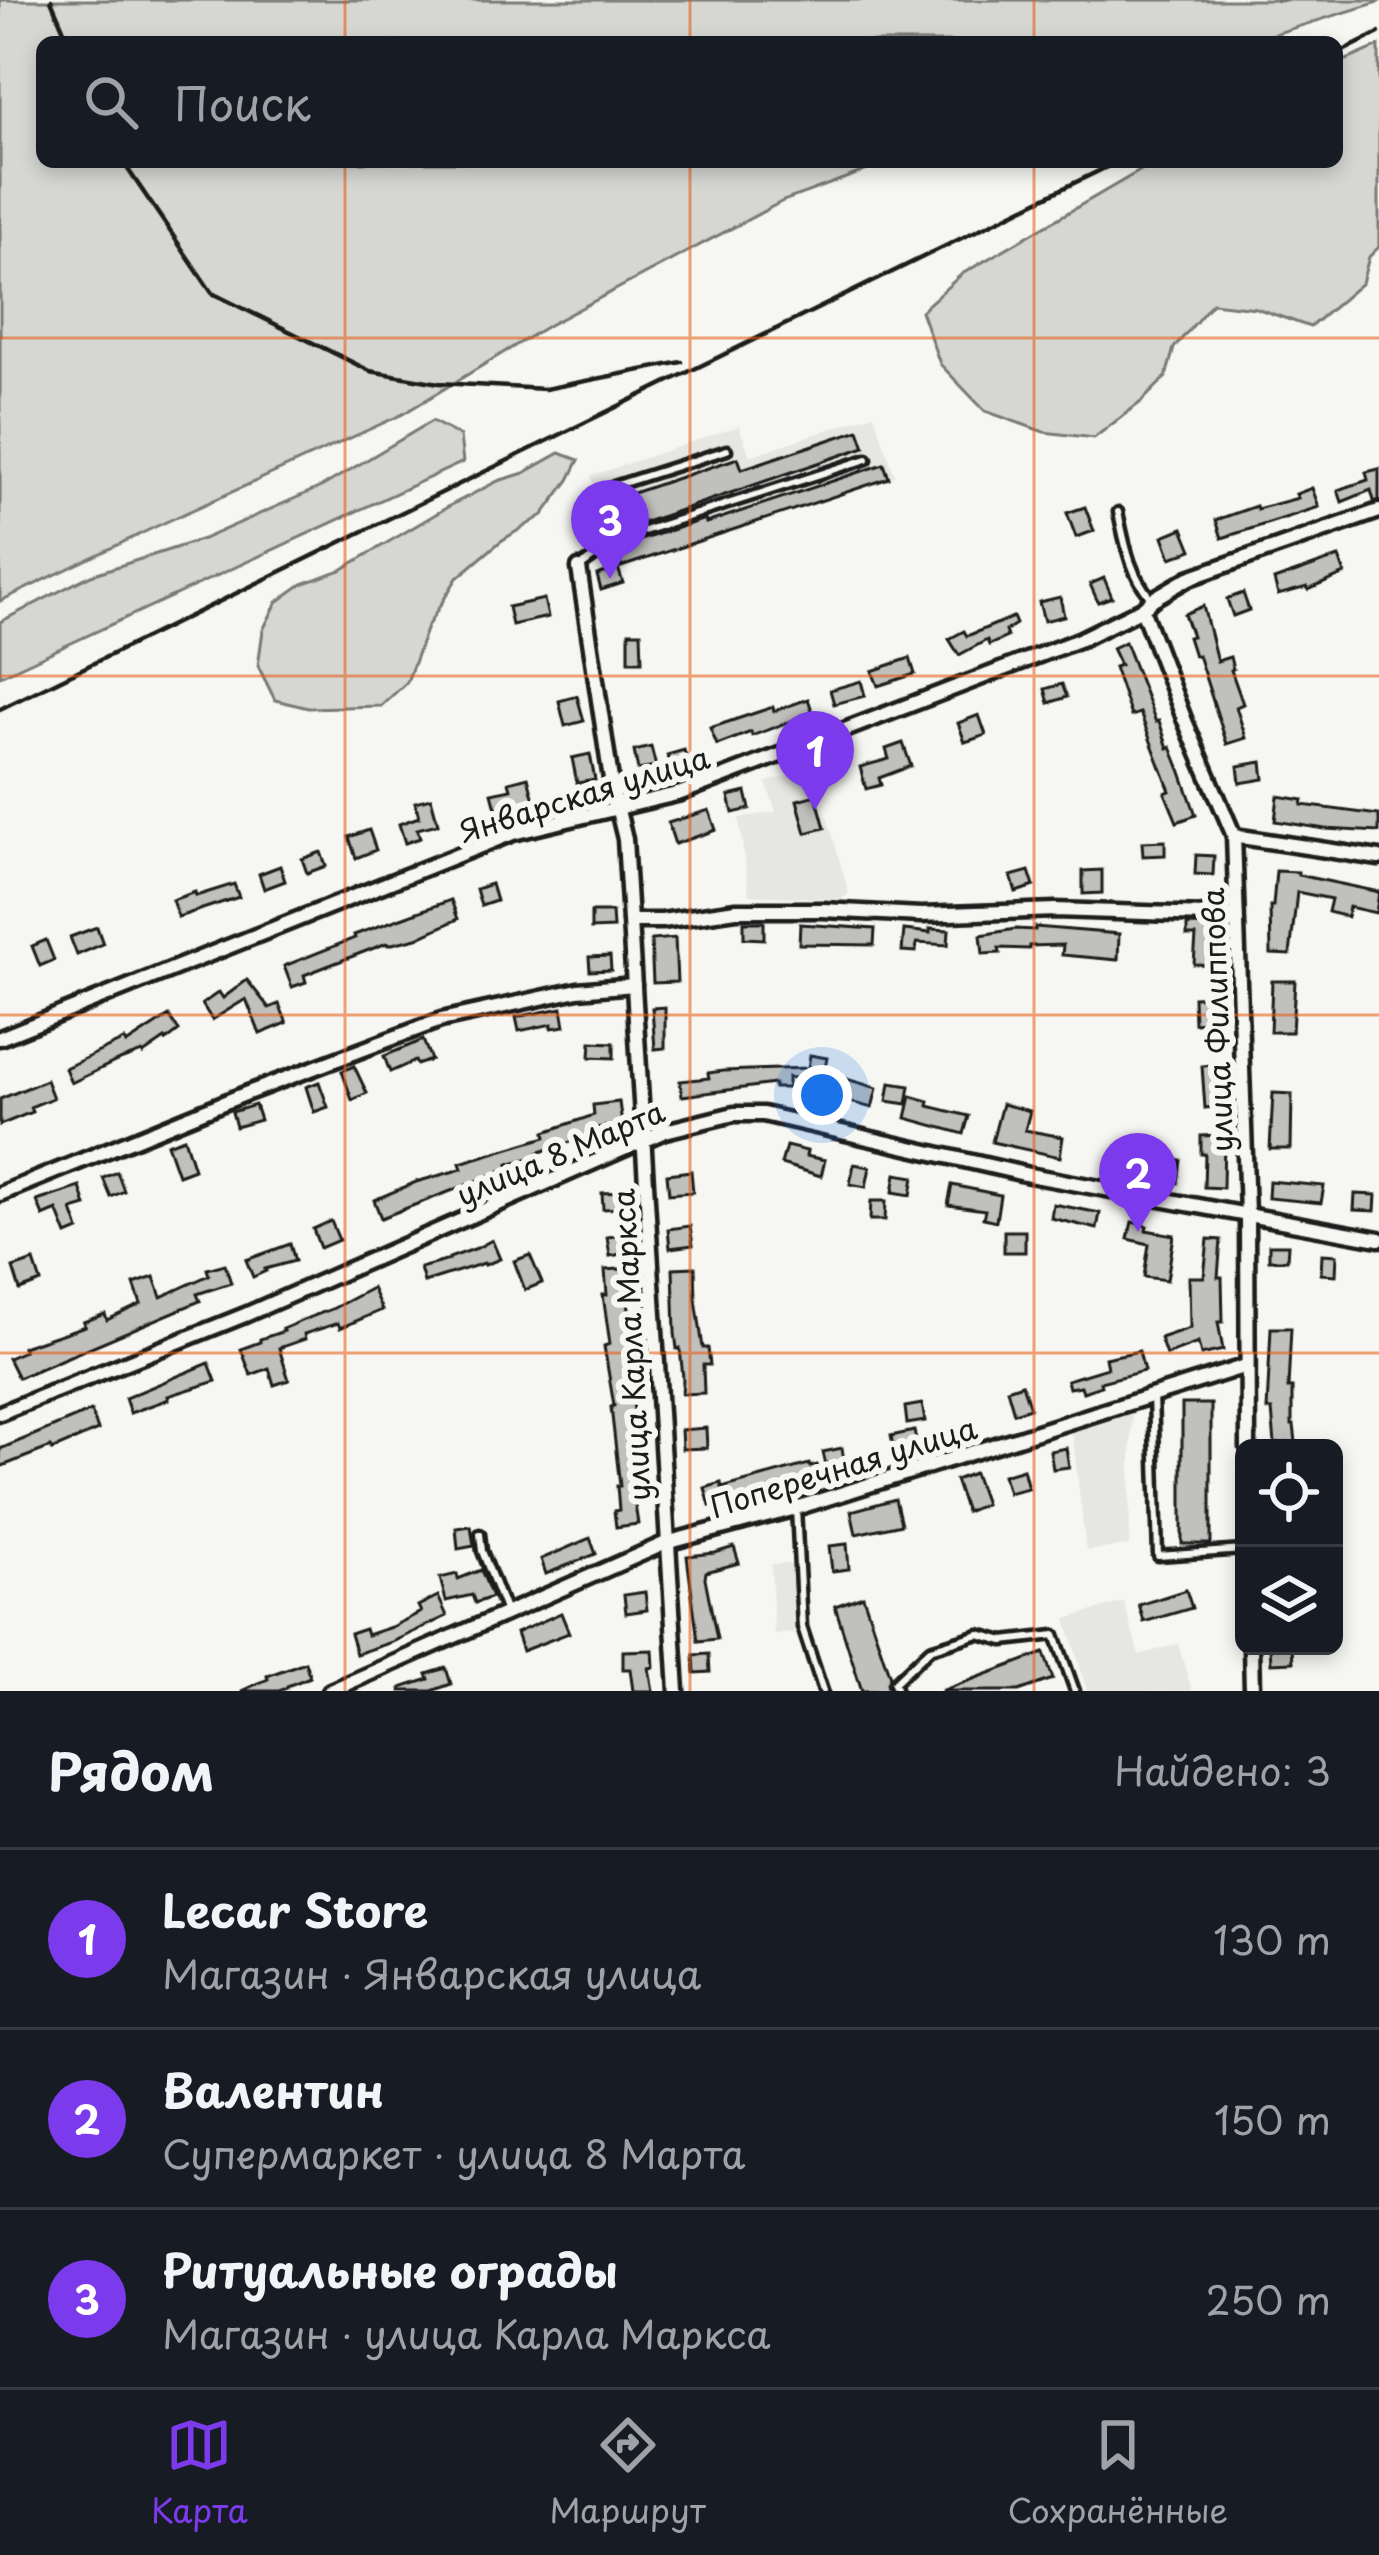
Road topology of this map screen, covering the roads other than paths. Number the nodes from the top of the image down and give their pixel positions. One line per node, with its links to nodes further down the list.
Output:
1 (727, 450): 5 (lane)
2 (867, 459): 5 (lane)
3 (1379, 511): 7 (street, Январская улица)
4 (1118, 512): 7 (lane)
5 (611, 545): 6 (lane)
6 (579, 568): 8 (street, улица Карла Маркса)
7 (1148, 604): 8 (street, Январская улица); 9 (street, улица Филиппова)
8 (618, 809): 12 (street, улица Карла Маркса); 14 (street, Январская улица)
9 (1234, 836): 10 (street); 11 (street, улица Филиппова)
10 (1379, 858)
11 (1236, 916): 12 (street); 17 (street, улица Филиппова)
12 (630, 921): 13 (street, улица Карла Маркса)
13 (634, 986): 15 (street, улица Карла Маркса); 16 (street)
14 (0, 1038)
15 (643, 1140): 17 (street, улица 8 Марта); 21 (street, улица 8 Марта); 25 (street, улица Карла Маркса)
16 (0, 1194)
17 (1247, 1214): 18 (street, улица 8 Марта); 19 (street, улица Филиппова)
18 (1379, 1239)
19 (1246, 1366): 20 (street, Поперечная улица); 22 (street, улица Филиппова)
20 (1154, 1394): 23 (street, Поперечная улица); 26 (lane)
21 (0, 1413)
22 (1248, 1439)
23 (796, 1508): 25 (street, Поперечная улица); 31 (lane)
24 (480, 1534): 27 (lane)
25 (666, 1543): 27 (street, Поперечная улица); 30 (street, улица Карла Маркса)
26 (1235, 1551)
27 (507, 1614): 29 (street, Поперечная улица)
28 (1251, 1655): 34 (street)
29 (330, 1691)
30 (677, 1691)
31 (823, 1691)
32 (897, 1691): 33 (lane)
33 (1075, 1691)
34 (1252, 1691)

